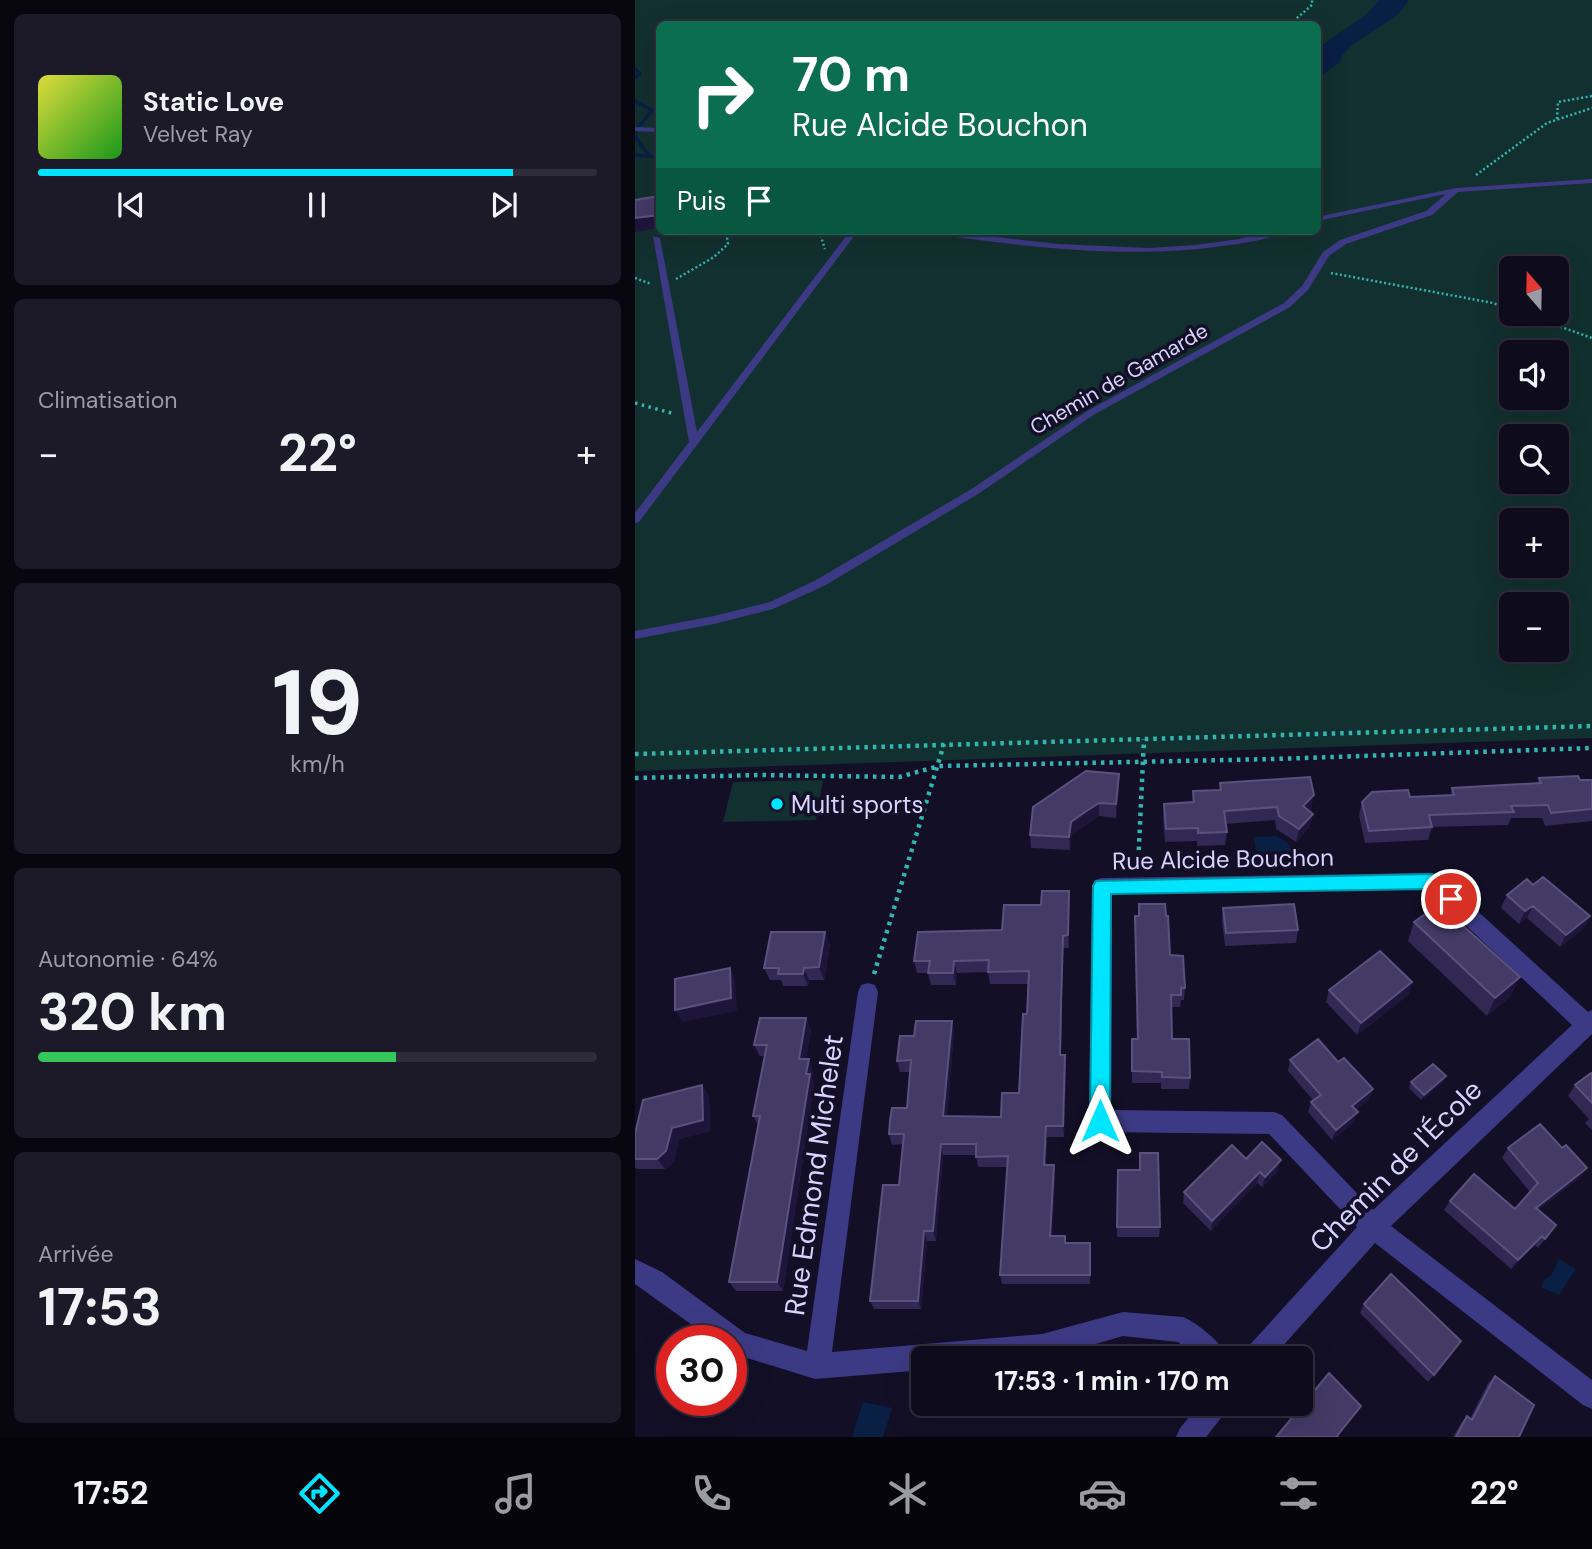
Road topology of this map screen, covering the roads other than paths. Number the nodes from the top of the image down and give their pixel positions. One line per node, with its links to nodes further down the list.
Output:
1 (635, 129): 2 (lane)
2 (656, 130)
3 (1592, 181): 4 (lane)
4 (1456, 190): 5 (lane); 12 (lane, Chemin de Gamarde)
5 (1321, 218)
6 (851, 235): 10 (lane)
7 (964, 235): 8 (lane)
8 (1266, 235)
9 (656, 238): 10 (lane)
10 (694, 443): 11 (lane)
11 (635, 520)
12 (635, 635)
13 (868, 992): 21 (street, Rue Edmond Michelet)
14 (1590, 1023): 15 (street, Chemin de l'École); 15 (street, Rue Alcide Bouchon)
15 (1373, 1227): 19 (street, Chemin de l'École); 22 (street)
16 (635, 1271): 21 (street)
17 (1046, 1346): 18 (street)
18 (1201, 1346)
19 (1266, 1346)
20 (911, 1358): 21 (street)
21 (815, 1366)
22 (1592, 1396)
23 (1206, 1416): 24 (street)
24 (1189, 1437)

